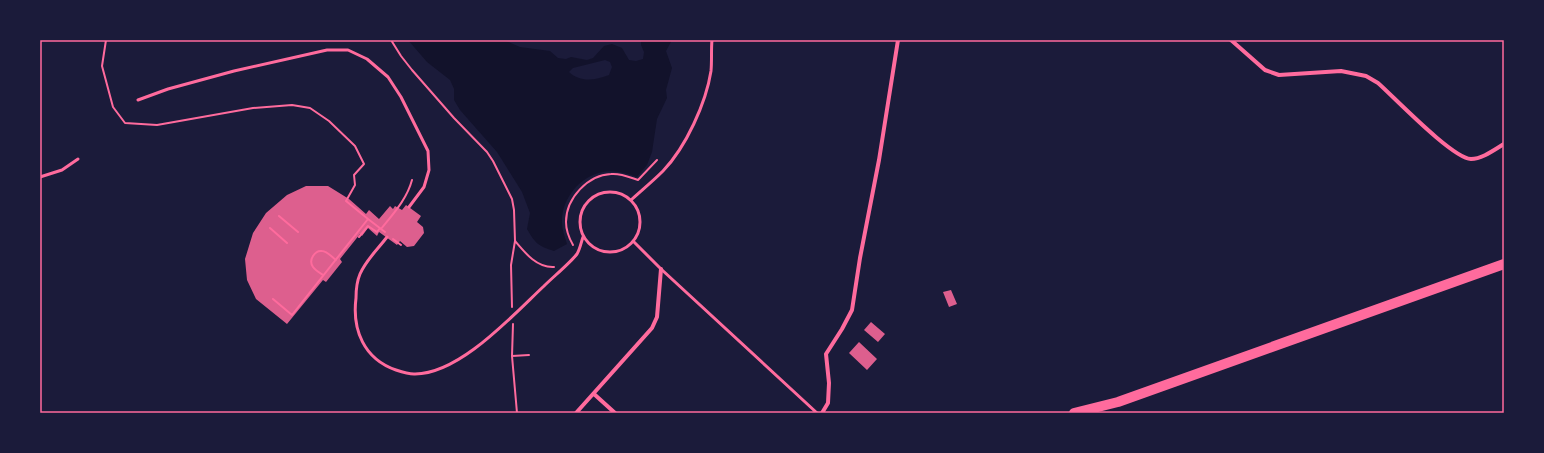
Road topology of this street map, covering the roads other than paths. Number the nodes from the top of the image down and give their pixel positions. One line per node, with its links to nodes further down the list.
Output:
1 (712, 40): 8 (lane)
2 (898, 40): 20 (street)
3 (1231, 40): 5 (street)
4 (138, 100): 9 (lane)
5 (1504, 144)
6 (78, 158): 7 (lane)
7 (40, 178)
8 (632, 200): 11 (lane); 12 (lane)
9 (409, 207)
10 (389, 237): 11 (lane)
11 (584, 237): 12 (lane)
12 (634, 242): 14 (lane)
13 (1504, 264): 16 (main road)
14 (661, 269): 15 (street); 19 (lane)
15 (594, 394): 17 (street); 18 (street)
16 (1118, 402): 21 (main road); 22 (main road)
17 (576, 413)
18 (615, 413)
19 (817, 413)
20 (822, 413)
21 (1074, 413)
22 (1096, 413)

